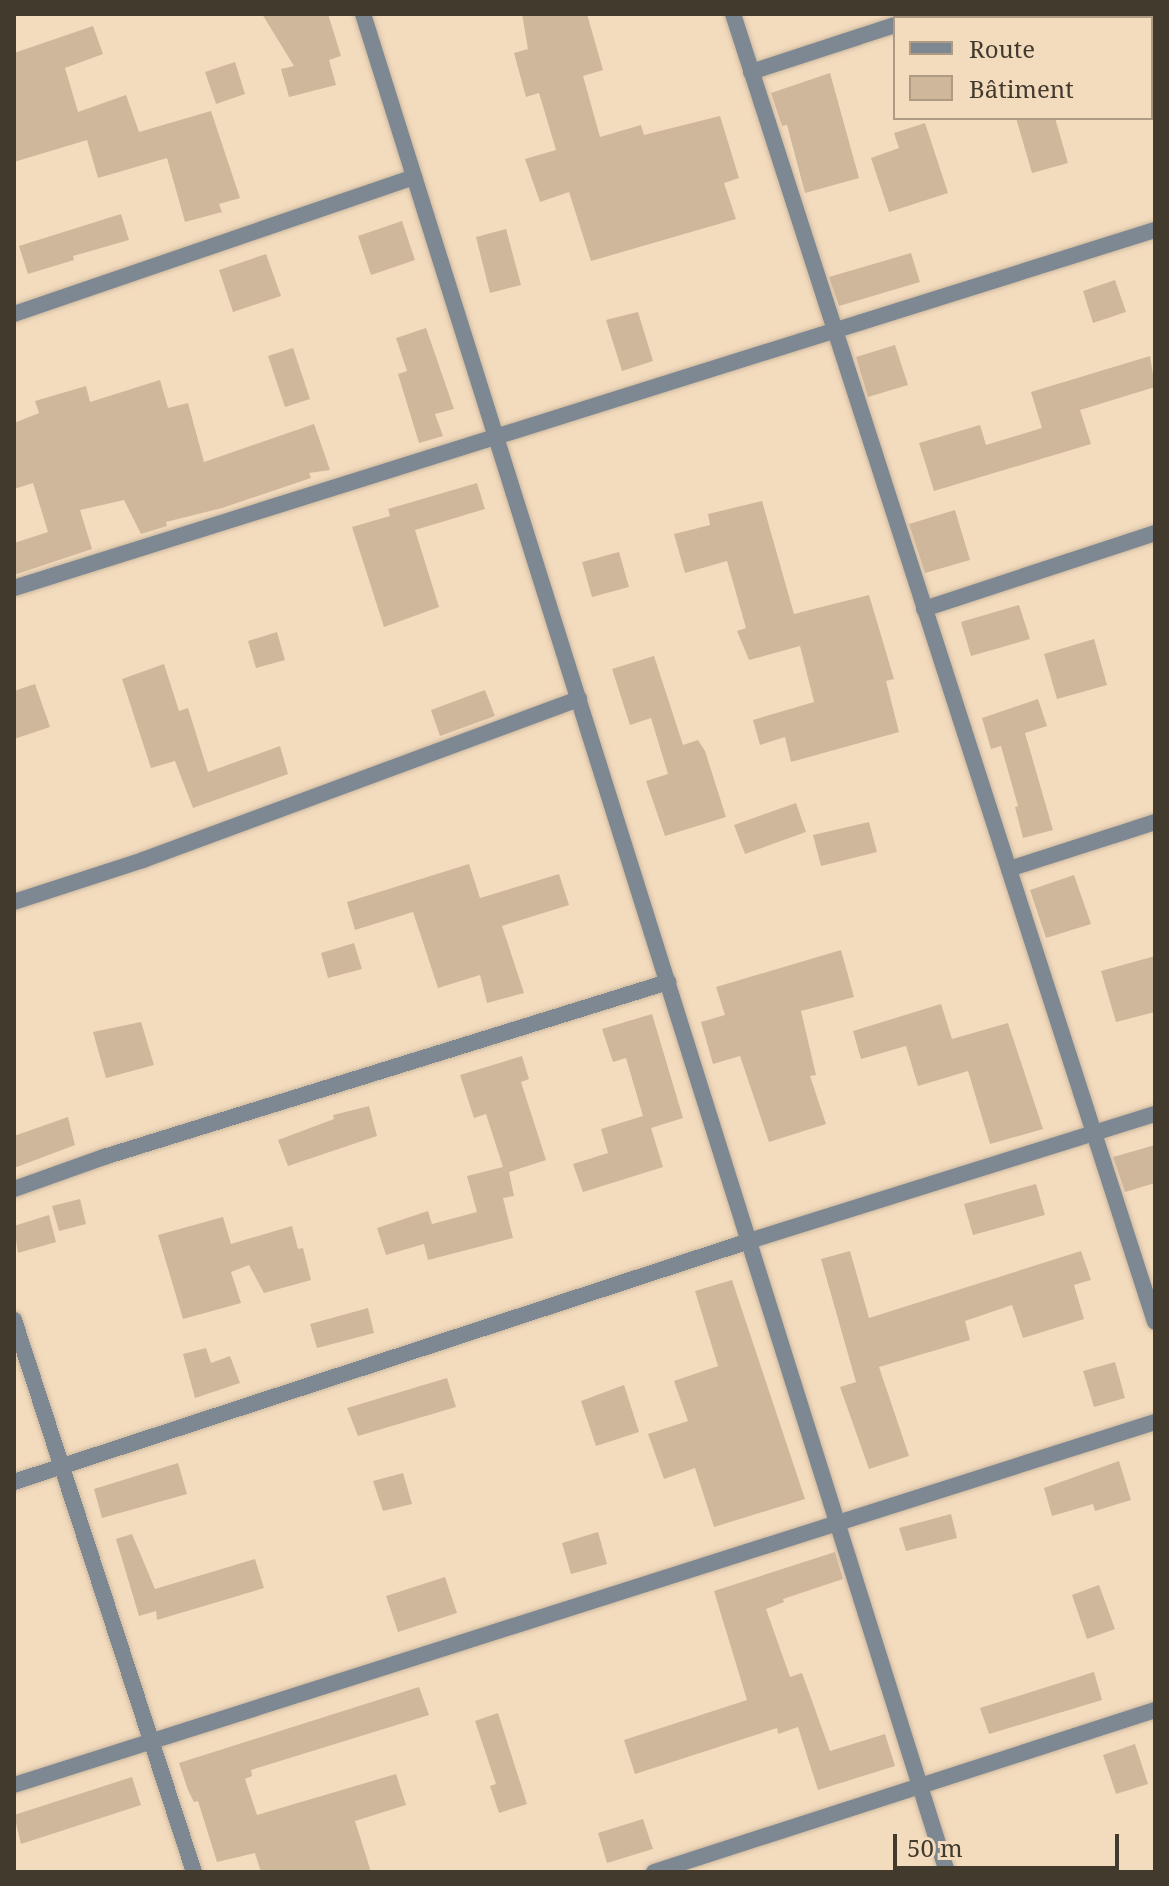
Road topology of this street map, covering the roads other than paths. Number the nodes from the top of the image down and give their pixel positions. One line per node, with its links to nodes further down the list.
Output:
1 (363, 14): 5 (street)
2 (733, 14): 4 (street)
3 (893, 26): 4 (street)
4 (751, 72): 8 (street)
5 (414, 177): 7 (street); 9 (street)
6 (1155, 230): 8 (street)
7 (14, 314)
8 (835, 331): 9 (street); 12 (street)
9 (497, 437): 11 (street); 13 (street)
10 (1155, 533): 12 (street)
11 (14, 588)
12 (924, 609): 15 (street)
13 (579, 699): 16 (street); 17 (street)
14 (1155, 822): 15 (street)
15 (1009, 869): 19 (street)
16 (14, 902)
17 (668, 982): 20 (street); 21 (street)
18 (1155, 1114): 19 (street)
19 (1094, 1133): 21 (street); 23 (street)
20 (14, 1189)
21 (749, 1241): 25 (street); 27 (street)
22 (14, 1320): 25 (street)
23 (1155, 1322)
24 (1155, 1422): 27 (street)
25 (62, 1466): 26 (street); 29 (street)
26 (14, 1482)
27 (837, 1523): 29 (street); 31 (street)
28 (1155, 1710): 31 (street)
29 (152, 1741): 30 (street); 32 (street)
30 (14, 1785)
31 (920, 1786): 33 (street); 34 (street)
32 (194, 1872)
33 (654, 1872)
34 (947, 1872)

